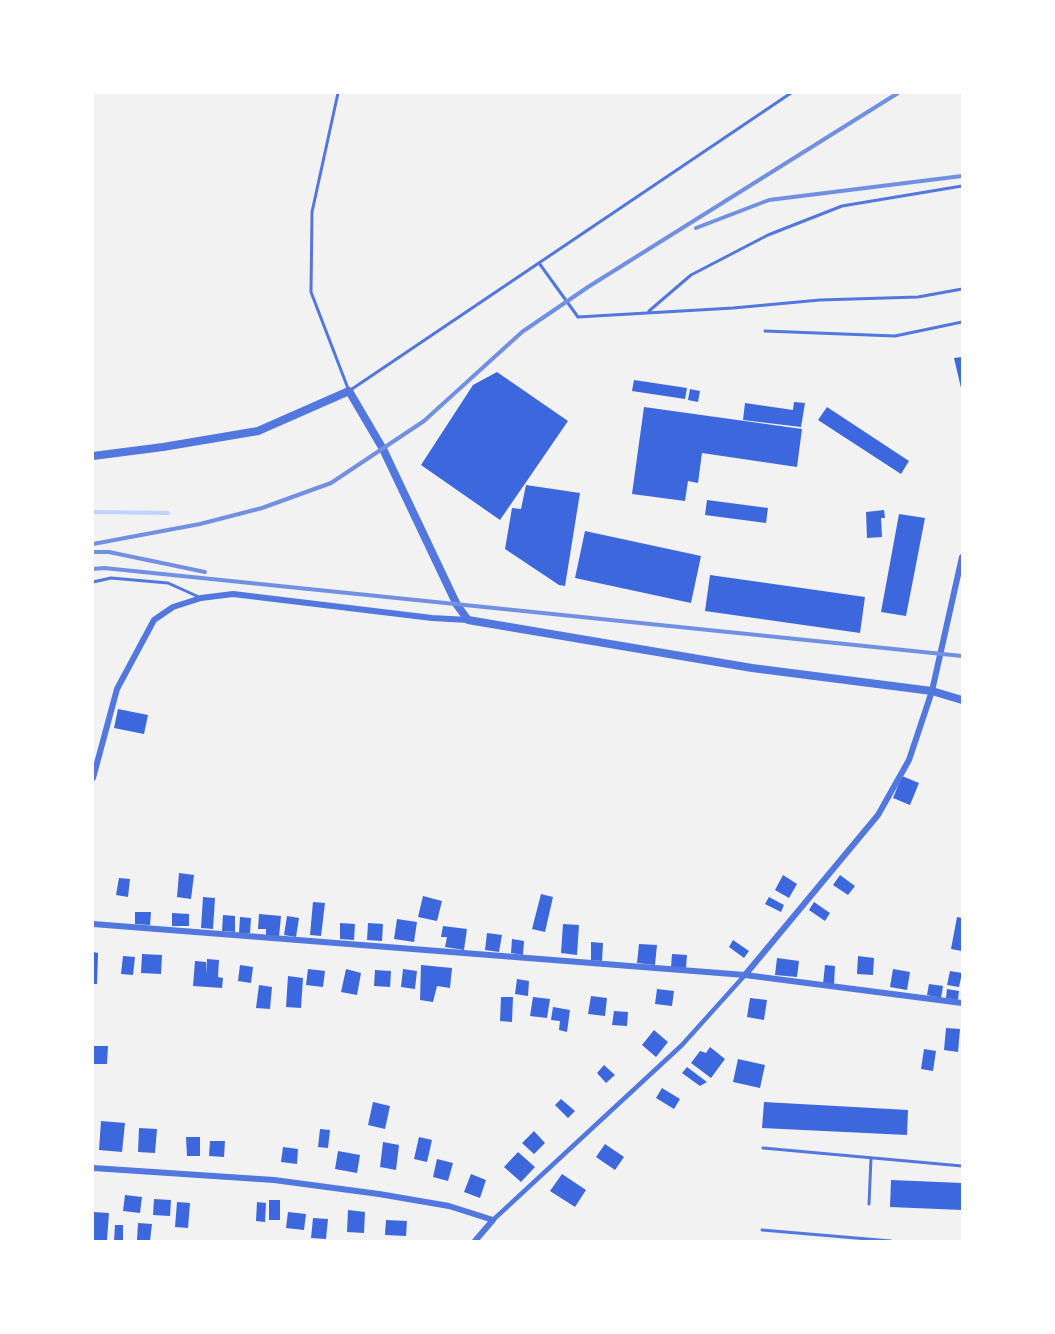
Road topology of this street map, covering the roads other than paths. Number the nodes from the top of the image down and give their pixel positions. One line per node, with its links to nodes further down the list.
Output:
1 (338, 93): 9 (lane)
2 (791, 93): 4 (lane)
3 (962, 186): 6 (lane)
4 (539, 263): 6 (lane); 9 (lane)
5 (962, 289): 6 (lane)
6 (648, 313)
7 (962, 322): 8 (lane)
8 (765, 331)
9 (349, 391): 10 (street); 14 (street)
10 (93, 456)
11 (962, 557): 15 (street)
12 (93, 582): 13 (lane)
13 (201, 598): 14 (street); 17 (street)
14 (468, 620): 15 (street)
15 (932, 691): 16 (street); 19 (street)
16 (962, 700)
17 (93, 778)
18 (93, 924): 19 (street)
19 (745, 975): 20 (street); 26 (street)
20 (962, 1003)
21 (763, 1148): 22 (lane)
22 (871, 1158): 23 (lane); 25 (lane)
23 (962, 1166)
24 (93, 1168): 26 (street)
25 (869, 1204)
26 (493, 1220): 28 (street)
27 (762, 1230): 29 (lane)
28 (475, 1241)
29 (891, 1241)

